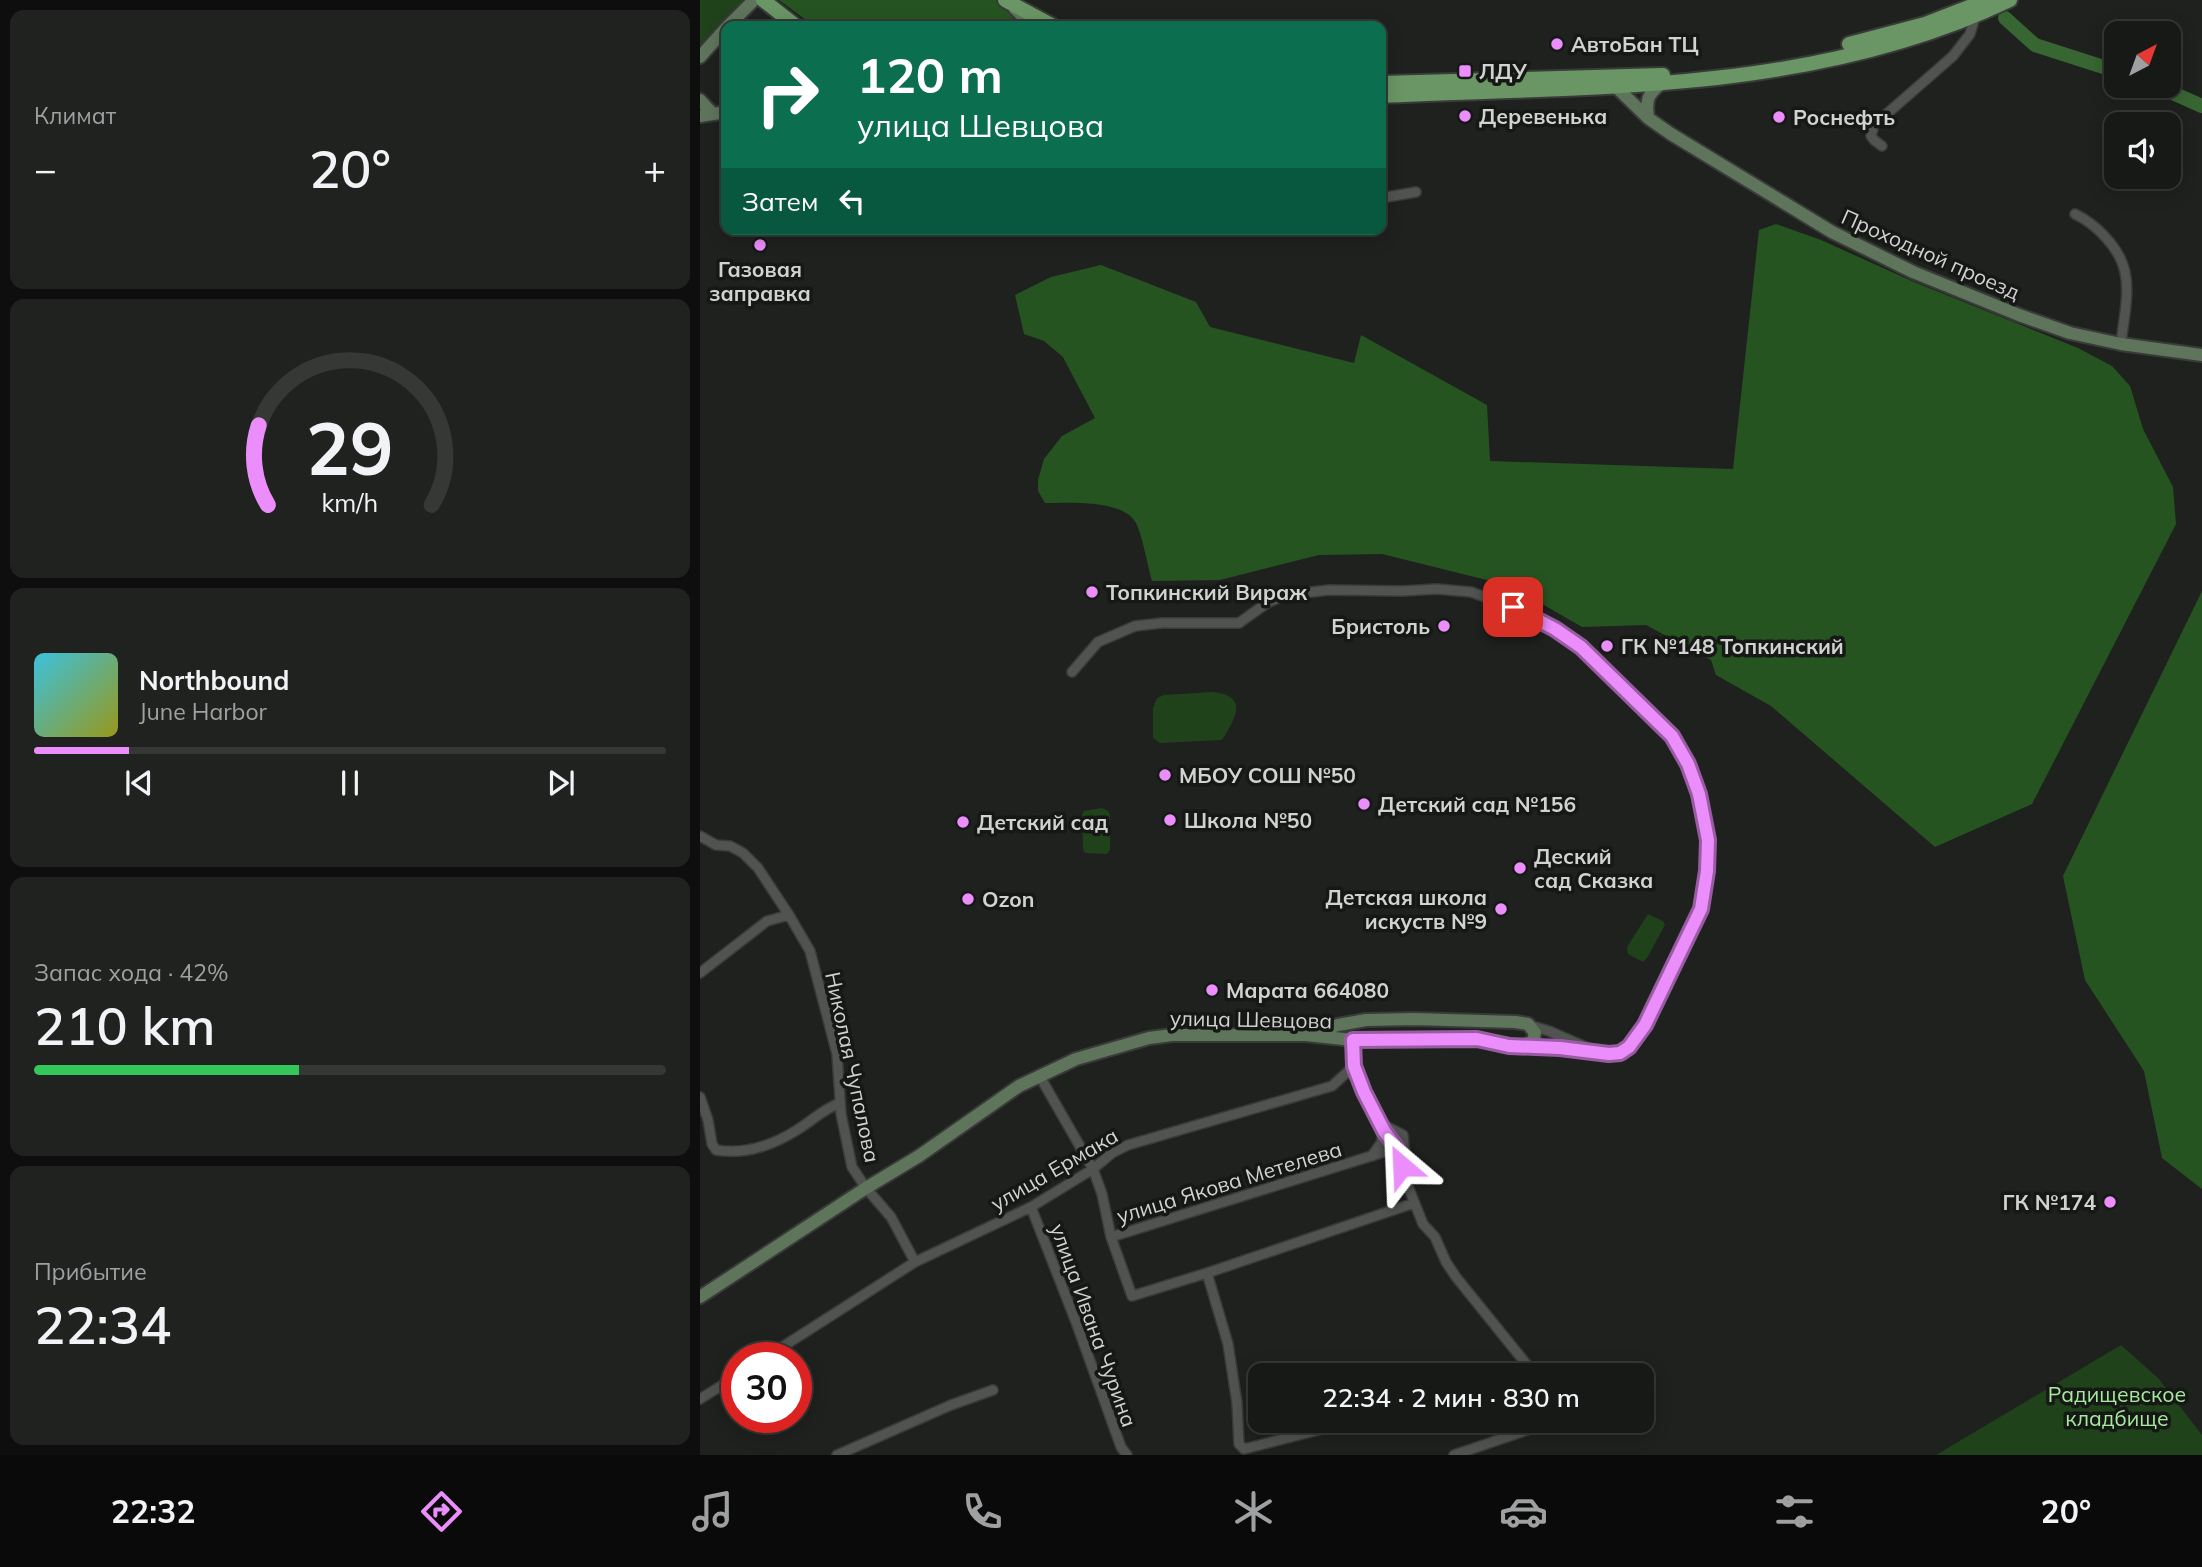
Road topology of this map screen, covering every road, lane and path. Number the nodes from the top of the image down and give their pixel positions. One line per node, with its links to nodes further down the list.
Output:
1 (754, 0): 7 (main road)
2 (763, 0): 8 (main road)
3 (1987, 0): 14 (main road)
4 (2010, 0): 6 (main road)
5 (1006, 1): 9 (main road); 10 (main road)
6 (1975, 17): 16 (main road); 22 (street)
7 (733, 21)
8 (789, 21)
9 (1029, 21)
10 (1044, 21)
11 (721, 34): 12 (main road)
12 (700, 57)
13 (1605, 75): 14 (main road); 15 (main road); 17 (main road, Проходной проезд)
14 (1630, 76): 17 (main road)
15 (1386, 83)
16 (1661, 84): 17 (main road); 21 (main road)
17 (1615, 87): 18 (main road); 21 (main road, Проходной проезд)
18 (1386, 96)
19 (700, 100): 20 (main road)
20 (713, 114)
21 (1648, 118): 26 (main road, Проходной проезд)
22 (1882, 146)
23 (1416, 192): 24 (street)
24 (1386, 197)
25 (2075, 214): 26 (street)
26 (2121, 344): 27 (main road, Проходной проезд)
27 (2202, 355)
28 (1072, 672): 36 (street, улица Шевцова)
29 (700, 836): 30 (street, Николая Чупалова)
30 (789, 915): 31 (street); 40 (street, Николая Чупалова)
31 (700, 974)
32 (1528, 1024): 33 (main road); 35 (main road); 36 (street)
33 (1306, 1035): 34 (main road, улица Шевцова); 38 (main road, улица Шевцова)
34 (1353, 1040): 35 (main road, улица Шевцова); 37 (street)
35 (1522, 1047): 36 (street, улица Шевцова)
36 (1596, 1051)
37 (1354, 1066): 41 (street); 44 (street, улица Ермака)
38 (1039, 1075): 44 (street); 46 (main road, улица Шевцова)
39 (700, 1097): 40 (street)
40 (840, 1103): 46 (street, Николая Чупалова)
41 (1382, 1127): 42 (street); 43 (street); 45 (street)
42 (1397, 1148): 43 (street, улица Якова Метелева); 45 (street)
43 (1372, 1156): 49 (street, улица Якова Метелева)
44 (1093, 1169): 48 (street, улица Ермака); 49 (street)
45 (1407, 1184): 47 (street)
46 (866, 1188): 50 (street, Николая Чупалова); 52 (main road, улица Шевцова)
47 (1414, 1203): 51 (street); 54 (street)
48 (1031, 1207): 50 (street, улица Ермака); 61 (street, улица Ивана Чурина)
49 (1111, 1237): 51 (street)
50 (915, 1262): 53 (street, улица Ермака)
51 (1207, 1273): 58 (street)
52 (700, 1297)
53 (790, 1342)
54 (1525, 1363)
55 (721, 1386): 57 (street)
56 (993, 1390): 60 (street)
57 (700, 1399)
58 (1307, 1433)
59 (1519, 1433): 62 (street)
60 (837, 1455)
61 (1126, 1455)
62 (1454, 1455)

